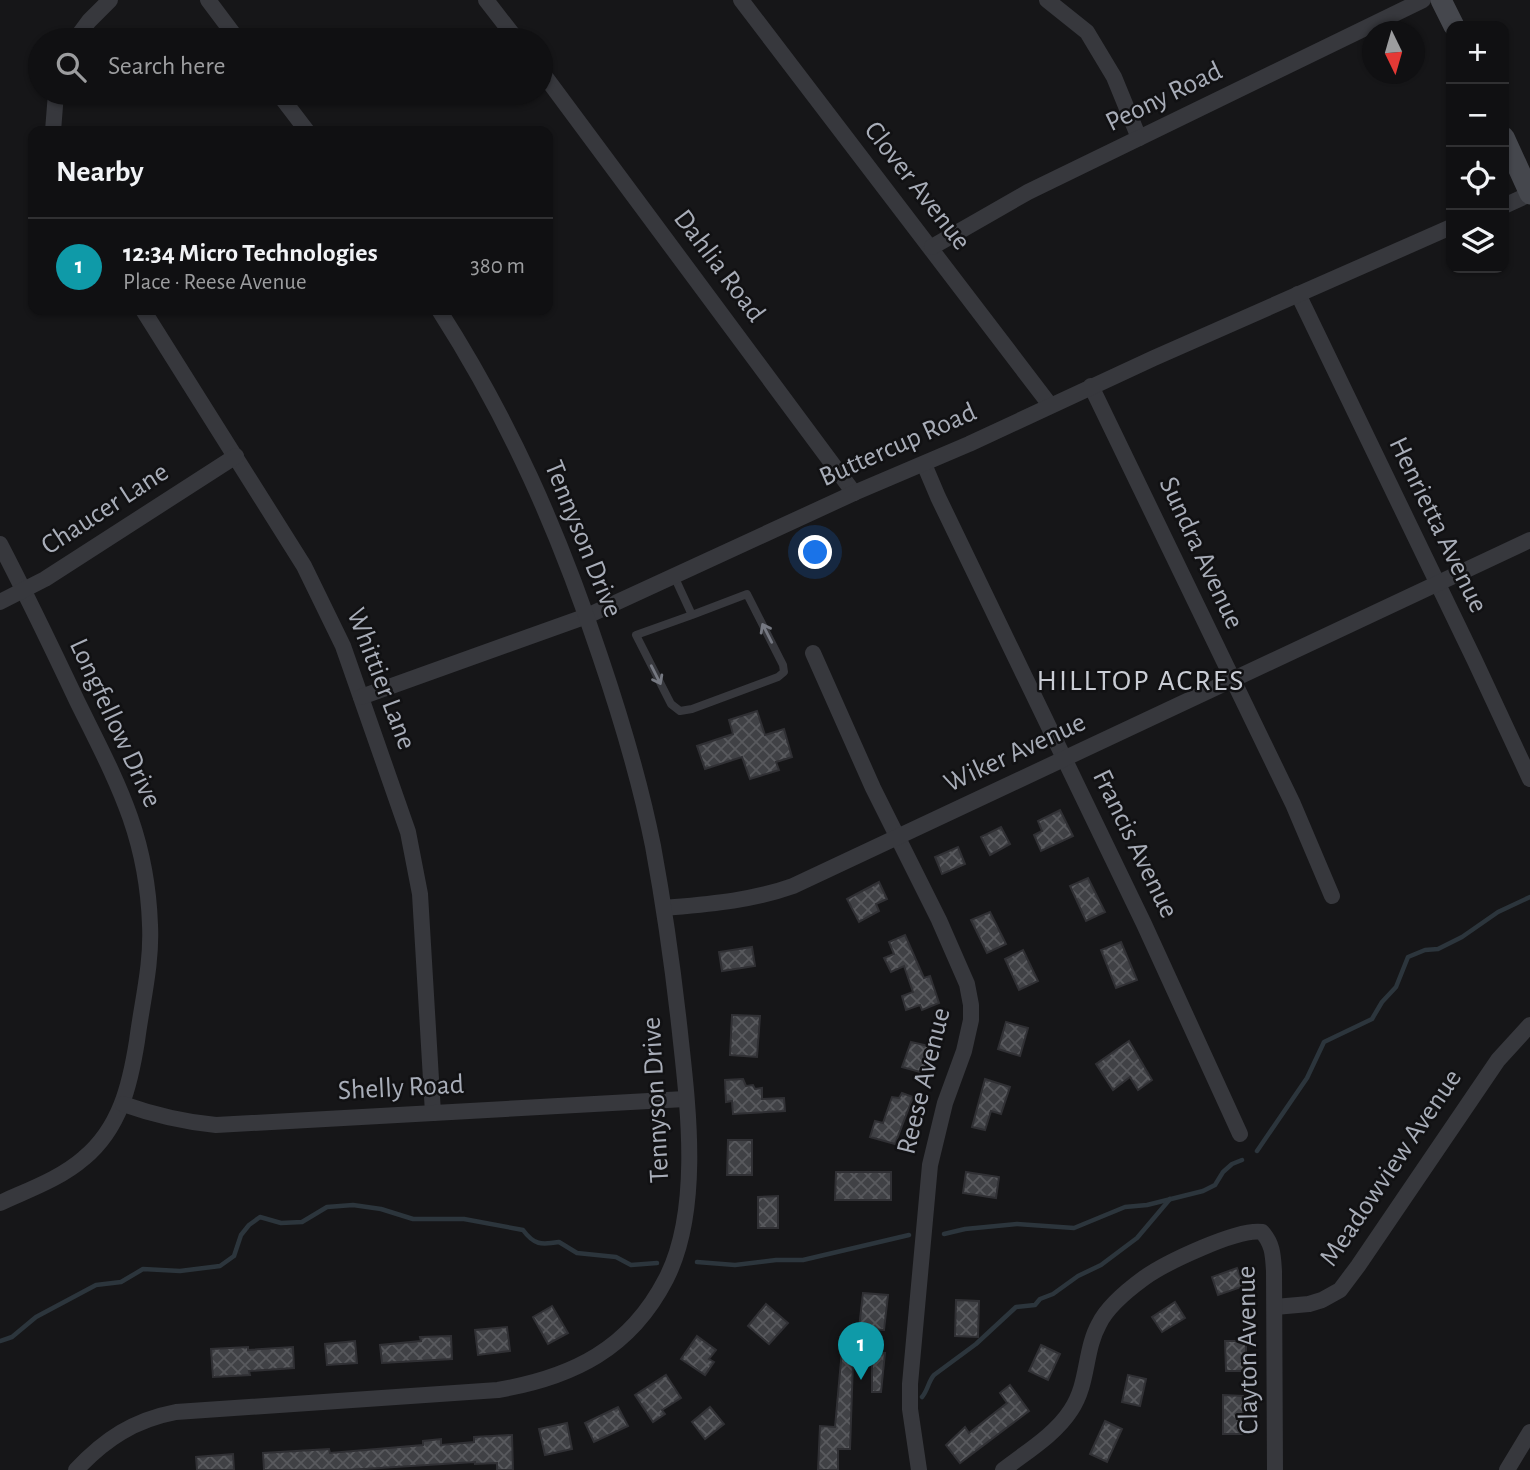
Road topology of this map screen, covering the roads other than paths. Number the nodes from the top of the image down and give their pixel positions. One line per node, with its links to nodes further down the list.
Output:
1 (110, 0): 9 (street)
2 (208, 0): 10 (street)
3 (486, 0): 11 (street)
4 (741, 0): 22 (street, Clover Avenue)
5 (1047, 0): 17 (street)
6 (1423, 0): 17 (street, Peony Road)
7 (1441, 0): 8 (main road)
8 (1452, 21)
9 (84, 28)
10 (229, 28)
11 (508, 28)
12 (553, 87): 30 (street, Dahlia Road)
13 (55, 105): 15 (street)
14 (287, 105): 16 (street)
15 (53, 126)
16 (303, 126)
17 (1139, 138): 22 (street, Peony Road)
18 (1509, 147): 19 (main road)
19 (1530, 194): 20 (street)
20 (1509, 204)
21 (1446, 228): 23 (street, Buttercup Road)
22 (932, 247): 27 (street, Clover Avenue)
23 (1298, 295): 26 (street, Buttercup Road); 34 (street, Henrietta Avenue)
24 (146, 315): 28 (street, Whittier Lane)
25 (442, 315): 38 (street, Tennyson Drive)
26 (1091, 386): 27 (street, Buttercup Road); 40 (street, Sundra Avenue)
27 (1050, 405): 29 (street, Buttercup Road)
28 (236, 456): 35 (street, Chaucer Lane); 41 (street, Whittier Lane)
29 (924, 464): 30 (street, Buttercup Road); 42 (street, Francis Avenue)
30 (854, 493): 33 (street, Buttercup Road)
31 (1530, 540): 34 (street, Wiker Avenue)
32 (0, 544): 35 (street, Longfellow Drive)
33 (674, 576): 37 (lane); 38 (street, Buttercup Road)
34 (1437, 583): 40 (street, Wiker Avenue); 43 (street, Henrietta Avenue)
35 (24, 590): 36 (street, Chaucer Lane); 49 (street, Longfellow Drive)
36 (0, 602)
37 (692, 615): 37 (lane, one-way to 37)
38 (587, 616): 41 (street, Buttercup Road); 46 (street, Tennyson Drive)
39 (813, 653): 44 (street, Reese Avenue)
40 (1232, 679): 42 (street, Wiker Avenue); 45 (street, Sundra Avenue)
41 (361, 697): 50 (street, Whittier Lane)
42 (1066, 760): 44 (street, Wiker Avenue); 51 (street, Francis Avenue)
43 (1530, 779)
44 (897, 837): 46 (street, Wiker Avenue); 56 (street, Reese Avenue)
45 (1332, 895)
46 (664, 908): 48 (street, Tennyson Drive)
47 (1530, 1025): 53 (street, Meadowview Avenue)
48 (685, 1099): 50 (street, Shelly Road); 55 (street, Tennyson Drive)
49 (123, 1104): 50 (street, Shelly Road); 52 (street, Longfellow Drive)
50 (433, 1113)
51 (1240, 1134)
52 (0, 1203)
53 (1275, 1307): 57 (street, Clayton Avenue); 58 (street, Clayton Avenue)
54 (1530, 1432): 59 (street)
55 (76, 1470)
56 (919, 1470)
57 (1003, 1470)
58 (1275, 1470)
59 (1507, 1470)

